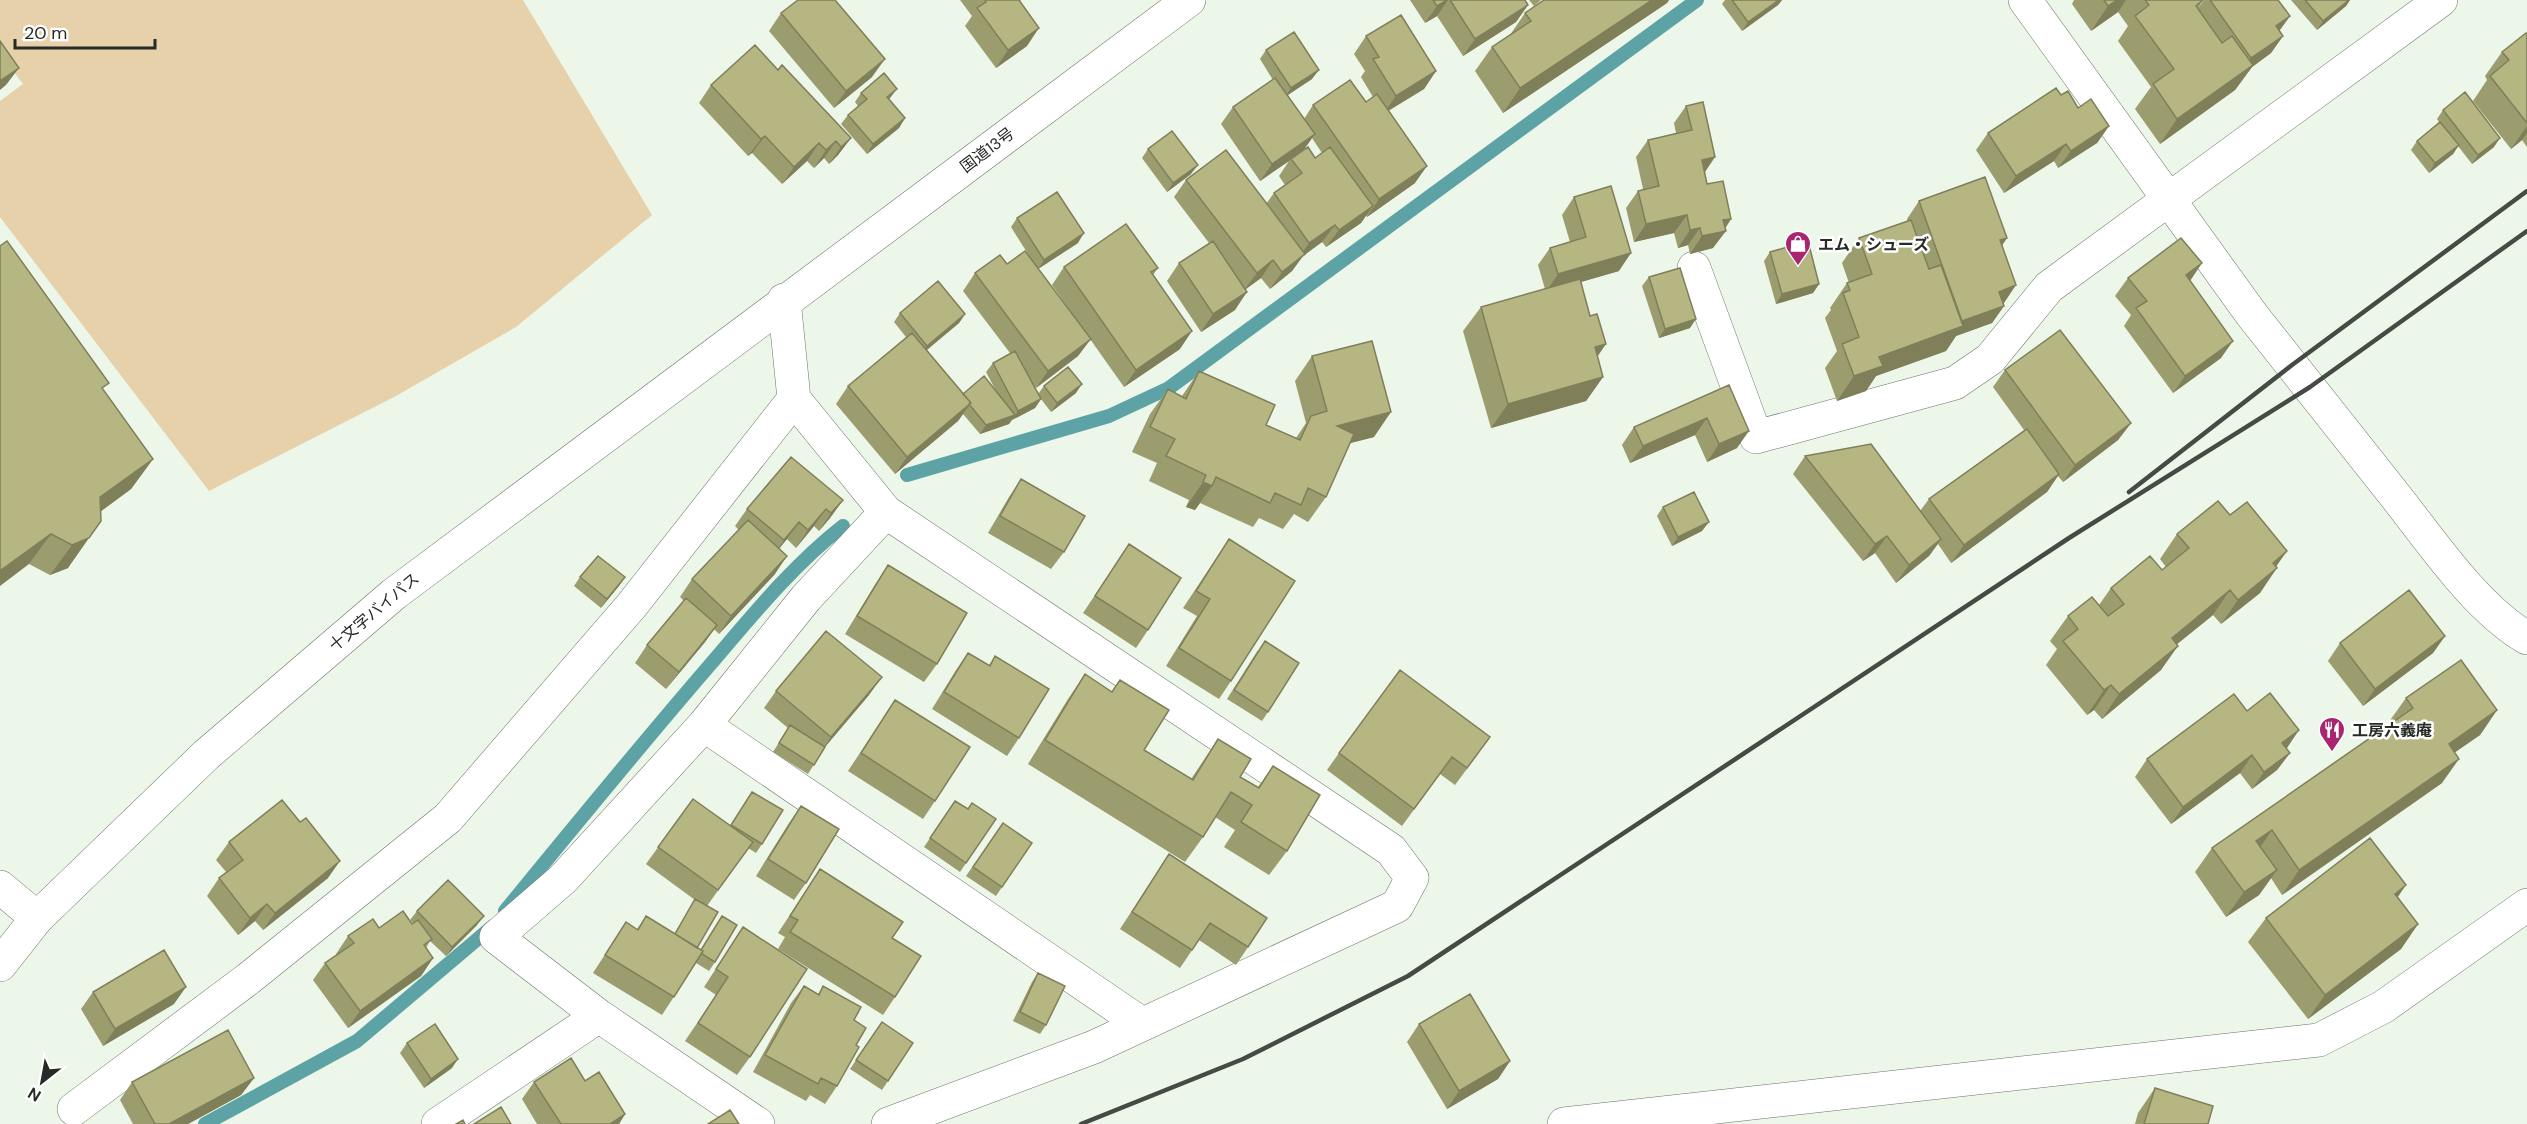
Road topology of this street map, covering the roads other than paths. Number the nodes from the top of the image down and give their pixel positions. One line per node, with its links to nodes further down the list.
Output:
1 (1189, 0): 6 (main road, 国道13号)
2 (2025, 0): 4 (main road)
3 (2441, 0): 4 (main road)
4 (2169, 200): 5 (main road); 9 (main road)
5 (1694, 268)
6 (784, 300): 7 (main road); 13 (main road, 十文字バイパス)
7 (794, 399): 8 (main road); 17 (main road)
8 (886, 512): 10 (main road); 16 (main road)
9 (2527, 638)
10 (704, 725): 15 (main road); 16 (main road)
11 (0, 887): 13 (main road)
12 (2527, 905): 21 (main road)
13 (37, 918): 14 (main road, 十文字バイパス)
14 (0, 965)
15 (599, 1016): 18 (main road); 19 (main road)
16 (1142, 1024): 20 (main road)
17 (74, 1109)
18 (438, 1124)
19 (758, 1124)
20 (888, 1124)
21 (1564, 1124)

